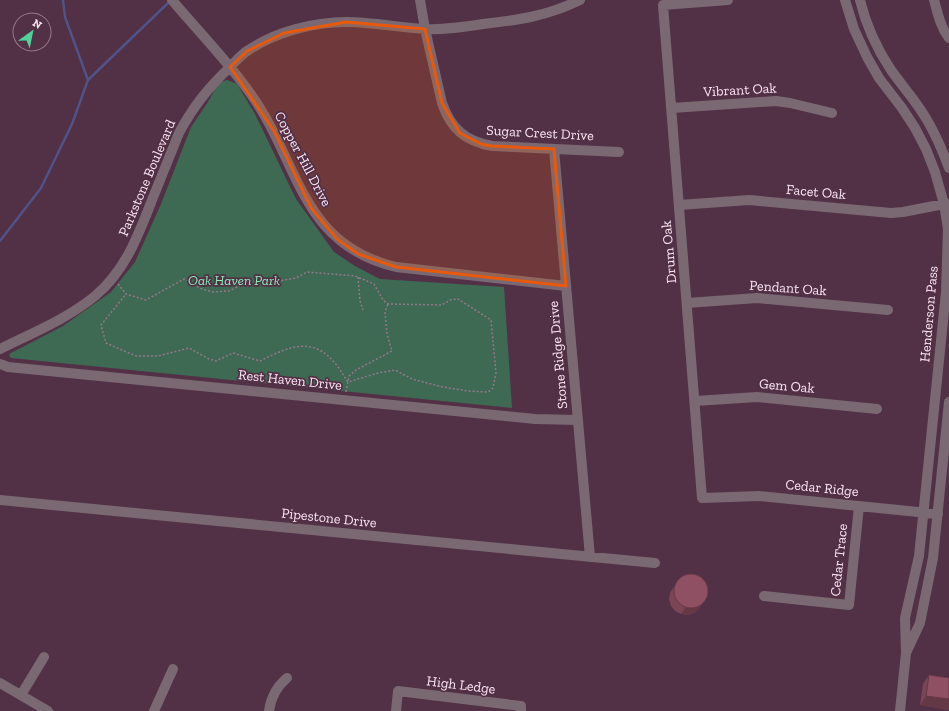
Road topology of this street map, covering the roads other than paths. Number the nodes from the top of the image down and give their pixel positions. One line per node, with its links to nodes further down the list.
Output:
1 (172, 0): 10 (street, Copper Hill Drive)
2 (420, 0): 8 (street, Sugar Crest Drive)
3 (580, 0): 8 (street, Parkstone Boulevard)
4 (728, 0): 11 (street, Drum Oak)
5 (845, 0): 16 (street, Henderson Pass)
6 (860, 0): 15 (street)
7 (934, 0): 9 (street)
8 (425, 29): 10 (street, Parkstone Boulevard); 13 (street, Sugar Crest Drive)
9 (949, 38)
10 (230, 67): 18 (street, Copper Hill Drive); 21 (street, Parkstone Boulevard)
11 (672, 108): 12 (street, Vibrant Oak); 17 (street, Drum Oak)
12 (832, 113)
13 (554, 149): 14 (street, Sugar Crest Drive); 18 (street, Stone Ridge Drive)
14 (619, 152)
15 (949, 168)
16 (946, 204): 17 (street, Facet Oak); 27 (street, Henderson Pass)
17 (679, 205): 19 (street, Drum Oak)
18 (566, 286): 26 (street, Stone Ridge Drive)
19 (687, 303): 20 (street, Pendant Oak); 23 (street, Drum Oak)
20 (888, 310)
21 (0, 349)
22 (0, 364): 26 (street, Rest Haven Drive)
23 (695, 401): 25 (street, Gem Oak); 29 (street, Drum Oak)
24 (949, 402): 28 (street, Henderson Pass)
25 (877, 409)
26 (578, 420): 34 (street, Stone Ridge Drive)
27 (930, 447): 28 (street); 32 (street, Henderson Pass)
28 (946, 449): 33 (street, Henderson Pass)
29 (702, 498): 31 (street, Cedar Ridge)
30 (0, 500): 34 (street, Pipestone Drive)
31 (859, 506): 32 (street, Cedar Ridge); 36 (street, Cedar Trace)
32 (924, 512): 33 (street, Cedar Ridge); 37 (street, Henderson Pass)
33 (938, 514): 37 (street, Henderson Pass)
34 (590, 557): 35 (street, Pipestone Drive)
35 (655, 563)
36 (764, 596)
37 (906, 653): 48 (street, Henderson Pass)
38 (44, 657): 42 (street)
39 (173, 669): 45 (street)
40 (287, 678): 46 (street)
41 (0, 683): 42 (street)
42 (21, 695): 44 (street)
43 (521, 708): 47 (street, High Ledge)
44 (48, 711)
45 (154, 711)
46 (269, 711)
47 (396, 711)
48 (900, 711)

